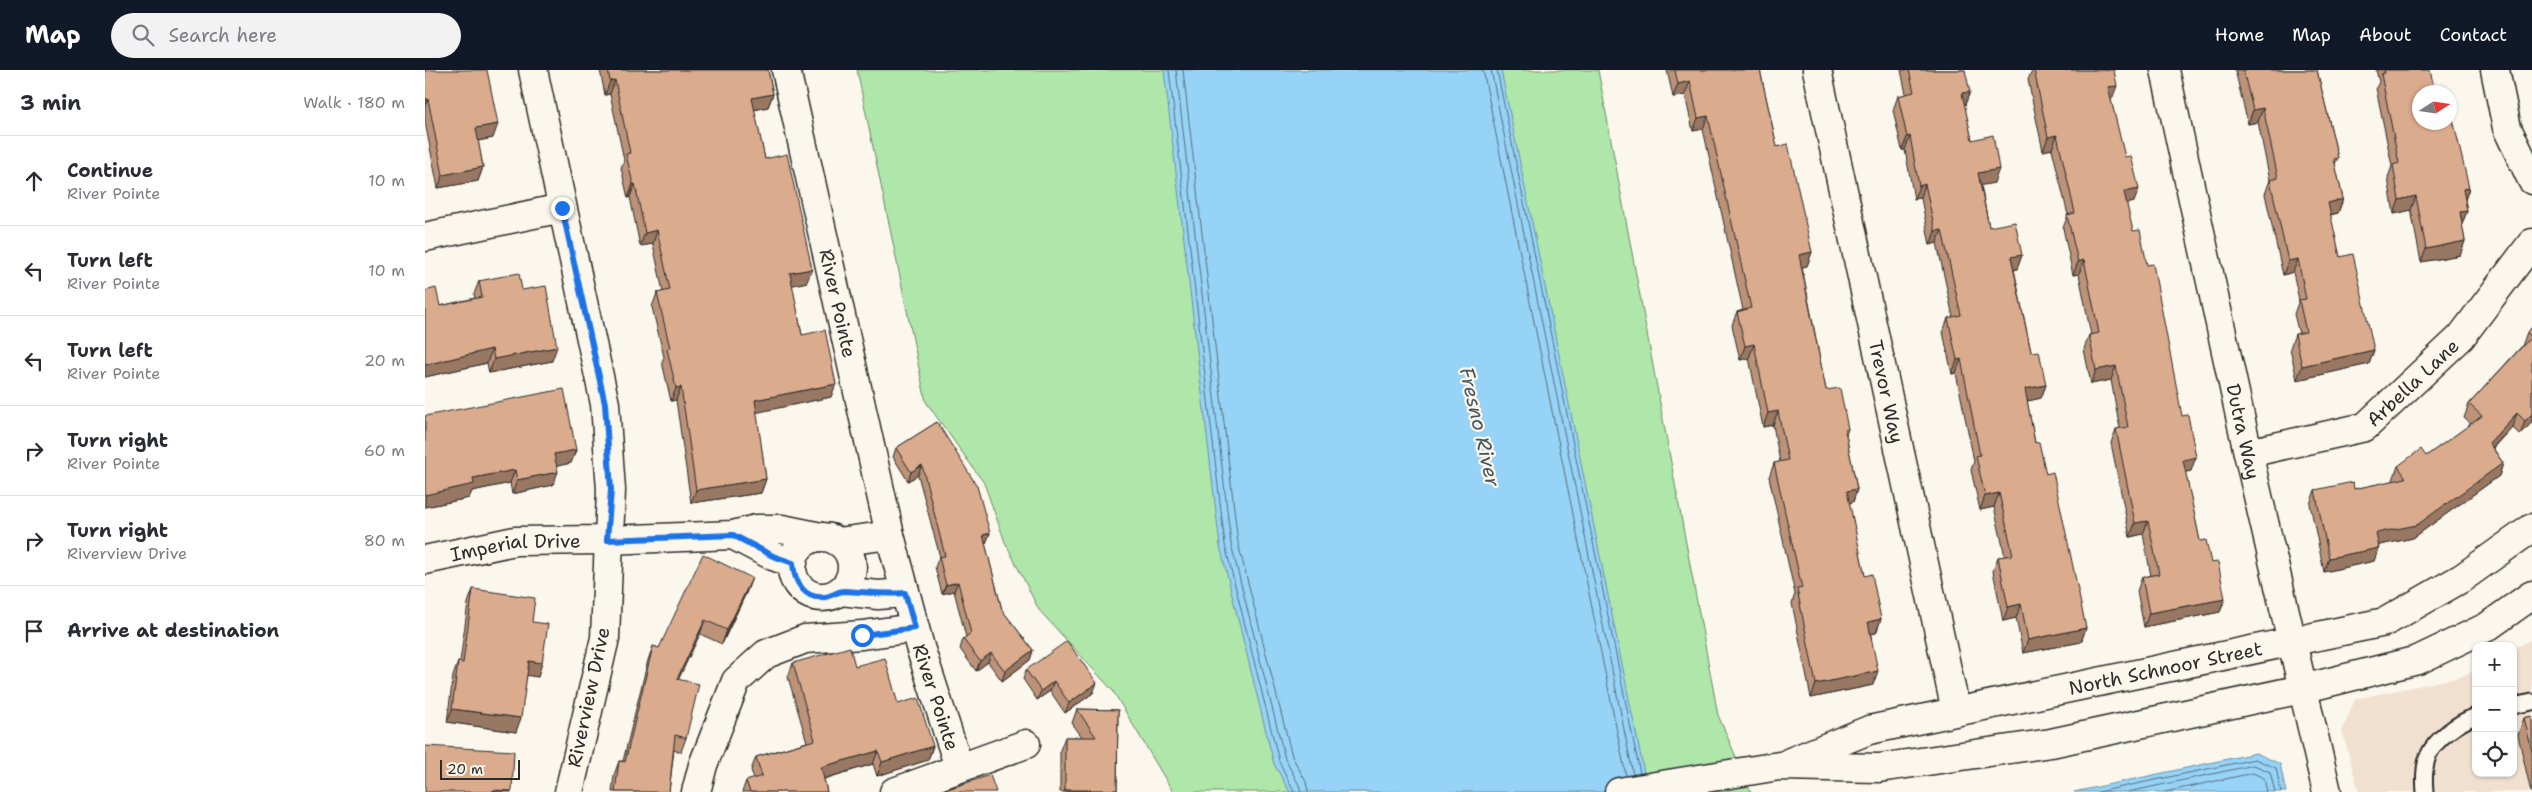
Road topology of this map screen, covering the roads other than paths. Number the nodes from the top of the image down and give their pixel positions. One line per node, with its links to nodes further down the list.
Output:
1 (533, 70): 7 (street, Riverview Drive)
2 (786, 70): 13 (street, River Pointe)
3 (1817, 70): 26 (street, Trevor Way)
4 (2165, 70): 10 (street, Dutra Way)
5 (2495, 70): 6 (street)
6 (2532, 180)
7 (562, 208): 8 (street); 14 (street, Riverview Drive)
8 (425, 237)
9 (2532, 243): 10 (street, Arbella Lane)
10 (2249, 453): 22 (street, Dutra Way)
11 (2532, 528): 22 (street, North Schnoor Street)
12 (733, 535): 14 (street); 15 (street); 17 (street)
13 (890, 535): 15 (street); 19 (street, River Pointe)
14 (607, 540): 16 (street, Imperial Drive); 31 (street, Riverview Drive)
15 (829, 540): 17 (street); 18 (street)
16 (425, 560)
17 (793, 563): 18 (street)
18 (841, 591): 19 (street)
19 (905, 593): 21 (street, River Pointe)
20 (2532, 595): 23 (street, North Schnoor Street)
21 (915, 628): 30 (street, River Pointe); 32 (street, River Pointe)
22 (2292, 641): 23 (street, Dutra Way); 26 (street, North Schnoor Street)
23 (2302, 689): 29 (street, North Schnoor Street); 35 (street, Dutra Way)
24 (2532, 702): 25 (lane)
25 (2517, 705)
26 (1956, 711): 29 (street, North Schnoor Street)
27 (2472, 717): 36 (lane)
28 (1026, 744): 30 (street, River Pointe)
29 (1779, 766): 34 (street, North Schnoor Street)
30 (959, 767): 33 (street, River Pointe)
31 (569, 792)
32 (696, 792)
33 (894, 792)
34 (1619, 792)
35 (2327, 792)
36 (2425, 792)

